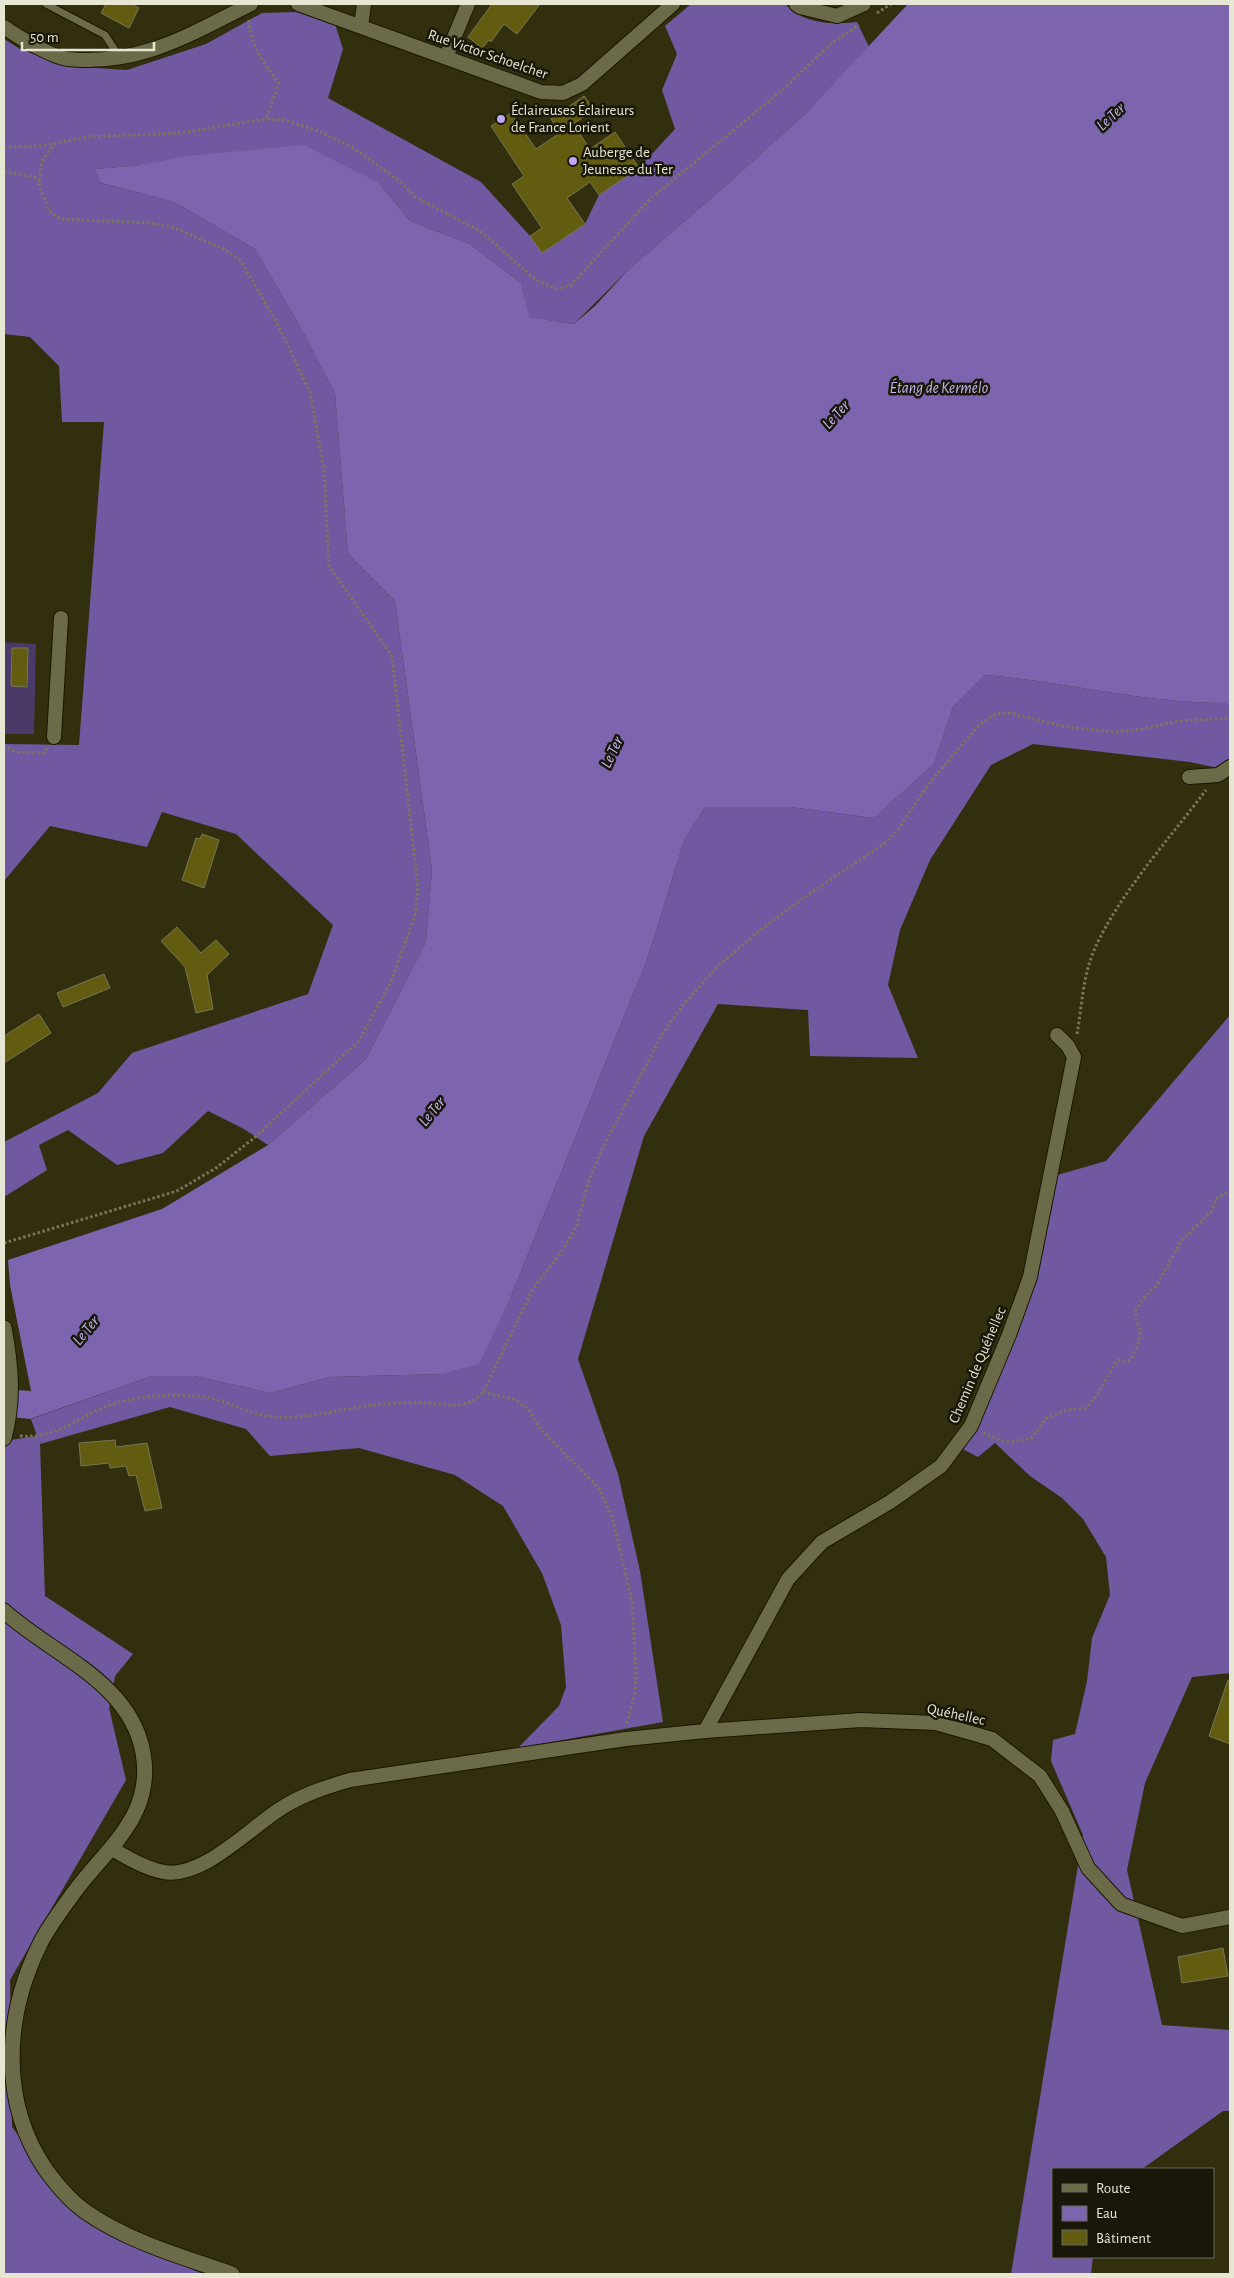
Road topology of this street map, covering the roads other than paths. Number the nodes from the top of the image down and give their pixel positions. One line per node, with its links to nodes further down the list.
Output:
1 (46, 4): 12 (lane)
2 (250, 4): 12 (street)
3 (298, 4): 9 (street, Rue Victor Schoelcher)
4 (364, 4): 9 (street)
5 (468, 4): 11 (street)
6 (673, 4): 11 (street, Rue Victor Schoelcher)
7 (796, 4): 8 (street)
8 (864, 4)
9 (361, 26): 11 (street, Rue Victor Schoelcher)
10 (4, 27): 12 (street)
11 (446, 57)
12 (120, 58)
13 (61, 618): 14 (street)
14 (54, 737)
15 (1230, 766): 16 (street)
16 (1189, 777)
17 (1057, 1035): 21 (street, Chemin de Quéhellec)
18 (4, 1328): 19 (street)
19 (5, 1431)
20 (4, 1611): 22 (street)
21 (705, 1731): 22 (street, Quéhellec); 23 (street, Quéhellec)
22 (112, 1849): 24 (street)
23 (1230, 1917)
24 (232, 2274)

